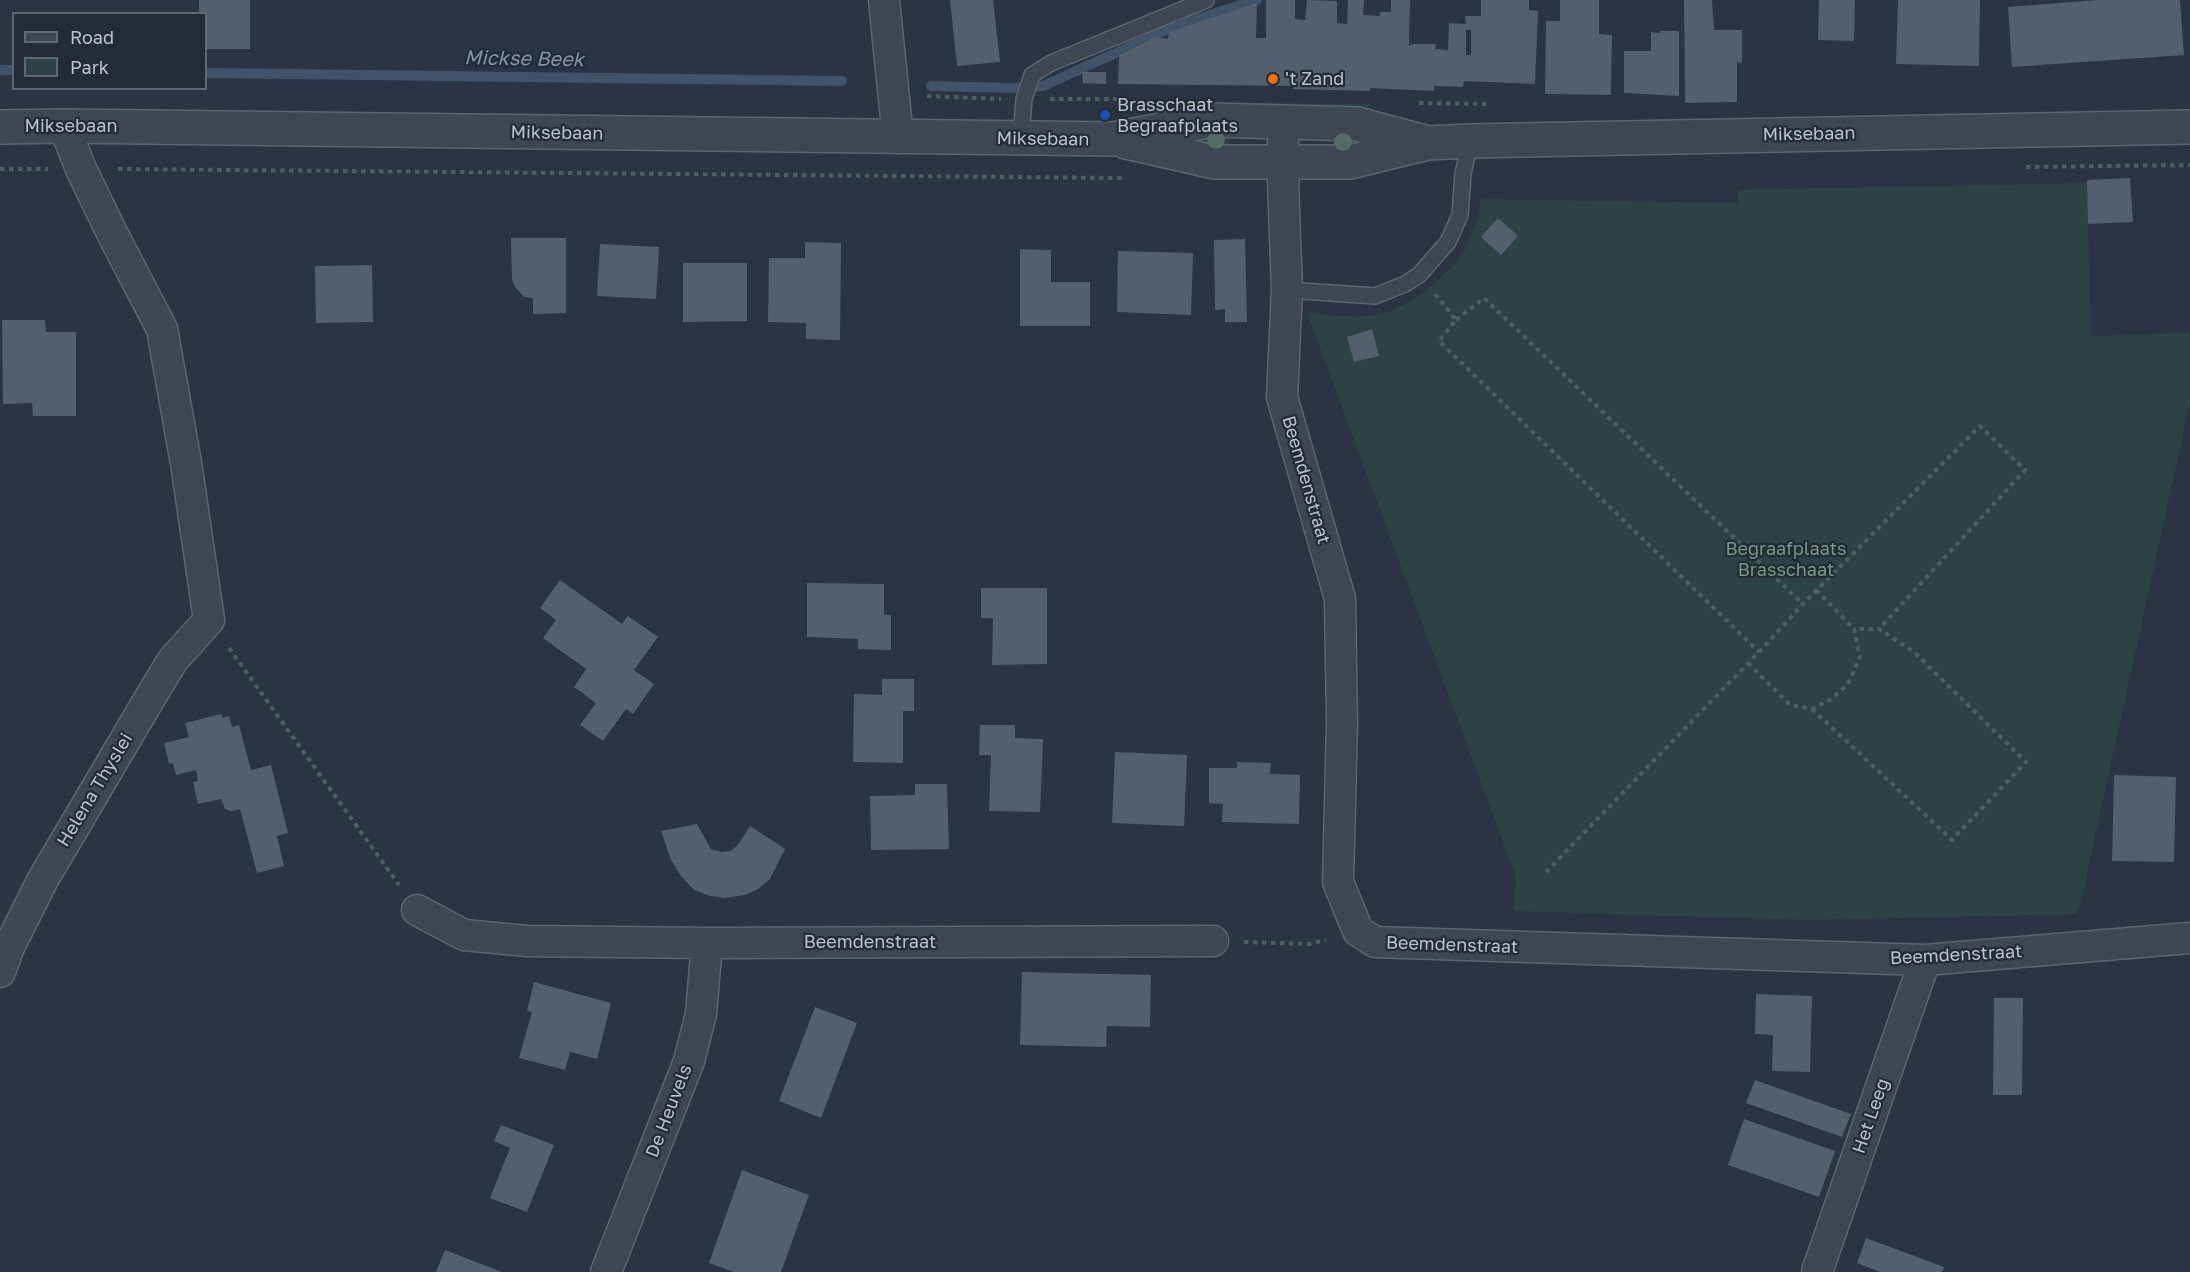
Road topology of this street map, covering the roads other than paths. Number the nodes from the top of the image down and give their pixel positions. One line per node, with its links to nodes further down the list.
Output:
1 (884, 0): 7 (street)
2 (1206, 0): 8 (lane)
3 (1283, 122): 9 (street, Miksebaan); 11 (street, Miksebaan); 12 (street, Beemdenstraat)
4 (64, 126): 5 (street, Miksebaan); 7 (street, Miksebaan); 19 (street, Helena Thyslei)
5 (0, 127)
6 (2190, 127): 10 (street, Miksebaan)
7 (898, 138): 8 (street, Miksebaan)
8 (1021, 138): 9 (street, Miksebaan)
9 (1114, 139): 12 (street, Miksebaan)
10 (1470, 141): 11 (street, Miksebaan); 13 (lane)
11 (1428, 143): 12 (street, Miksebaan)
12 (1282, 163): 13 (street, Beemdenstraat)
13 (1287, 290): 18 (street, Beemdenstraat)
14 (417, 910): 17 (street, Beemdenstraat)
15 (2190, 938): 18 (street, Beemdenstraat)
16 (1213, 941): 17 (street, Beemdenstraat)
17 (707, 943): 20 (street, De Heuvels)
18 (1925, 960): 21 (street, Het Leeg)
19 (0, 972)
20 (606, 1272)
21 (1817, 1272)

